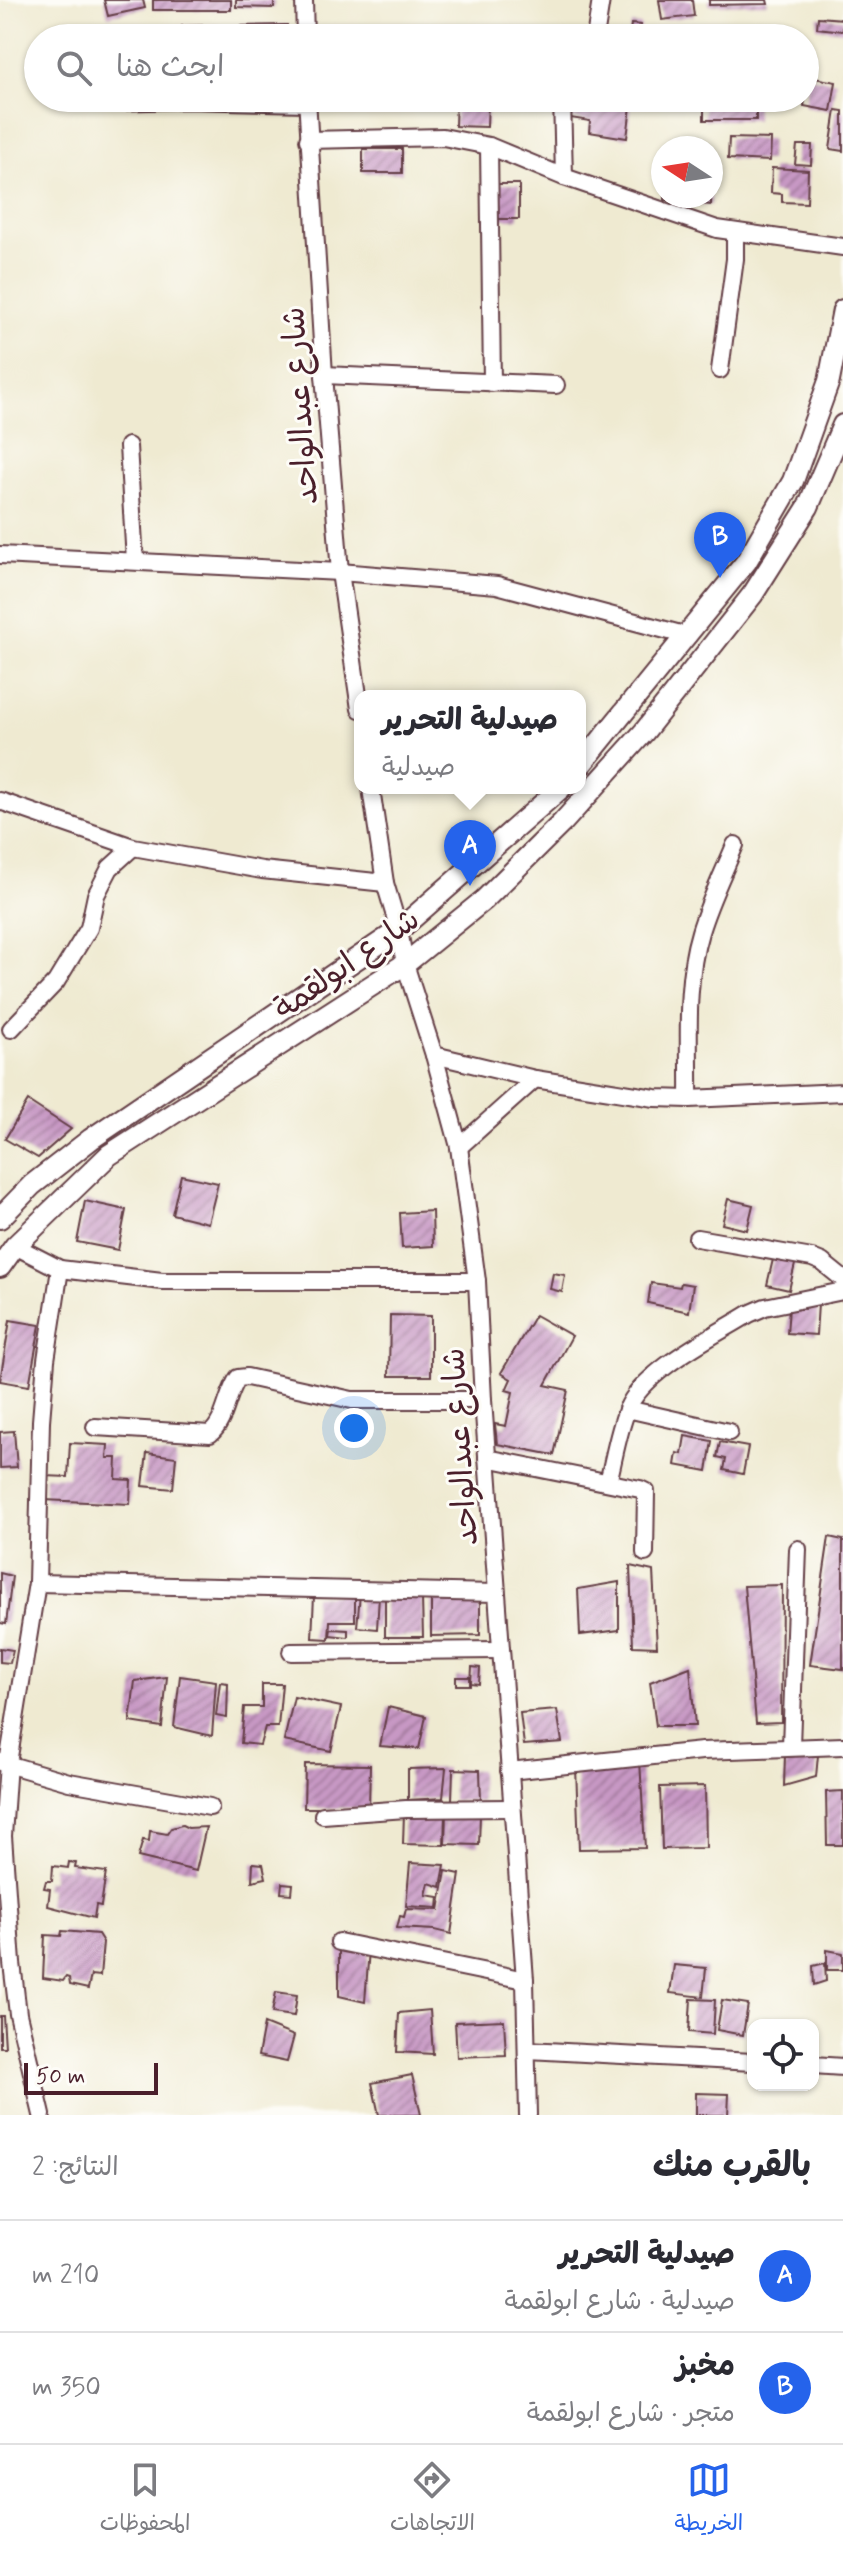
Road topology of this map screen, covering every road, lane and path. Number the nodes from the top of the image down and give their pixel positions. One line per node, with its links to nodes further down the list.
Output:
1 (304, 0): 3 (street)
2 (601, 0): 4 (street)
3 (305, 24)
4 (597, 24)
5 (307, 112): 7 (street, شارع عبدالواحد)
6 (562, 112): 9 (street)
7 (308, 140): 8 (street); 14 (street, شارع عبدالواحد)
8 (489, 146): 9 (street); 15 (street)
9 (564, 177): 10 (street)
10 (735, 233): 11 (street); 13 (street)
11 (843, 247)
12 (843, 310): 22 (street)
13 (720, 370)
14 (324, 375): 15 (street); 21 (street, شارع عبدالواحد)
15 (492, 383): 16 (street)
16 (556, 385)
17 (843, 425): 32 (street, شارع ابولقمة)
18 (128, 446): 20 (street)
19 (0, 555): 20 (street)
20 (135, 561): 21 (street)
21 (340, 572): 22 (street); 23 (street, شارع عبدالواحد)
22 (688, 636): 24 (street)
23 (357, 690)
24 (586, 759)
25 (372, 794): 30 (street, شارع عبدالواحد)
26 (554, 794): 31 (street, شارع ابولقمة)
27 (0, 801): 29 (street)
28 (735, 845): 37 (street)
29 (133, 847): 30 (street); 33 (street)
30 (385, 883): 31 (street, شارع عبدالواحد)
31 (399, 930): 32 (street, شارع عبدالواحد); 39 (street, شارع ابولقمة)
32 (405, 964): 34 (street, شارع عبدالواحد); 41 (street, شارع ابولقمة)
33 (11, 1029)
34 (434, 1055): 35 (street); 38 (street, شارع عبدالواحد)
35 (535, 1079): 37 (street); 38 (street)
36 (843, 1092): 37 (street)
37 (689, 1099)
38 (459, 1147): 45 (street, شارع عبدالواحد)
39 (0, 1218)
40 (697, 1238): 44 (street)
41 (15, 1246): 42 (street, شارع ابولقمة); 43 (street)
42 (0, 1267)
43 (60, 1269): 45 (street); 55 (street)
44 (843, 1279)
45 (477, 1281): 47 (street, شارع عبدالواحد)
46 (843, 1291): 48 (street)
47 (483, 1400): 49 (street); 51 (street, شارع عبدالواحد)
48 (627, 1409): 50 (street); 52 (street)
49 (95, 1427)
50 (729, 1432)
51 (487, 1458): 52 (street); 56 (street, شارع عبدالواحد)
52 (608, 1482): 54 (street)
53 (798, 1549): 59 (street)
54 (645, 1553)
55 (37, 1583): 56 (street); 61 (street)
56 (496, 1593): 57 (street, شارع عبدالواحد)
57 (500, 1650): 58 (street); 62 (street, شارع عبدالواحد)
58 (291, 1652)
59 (791, 1746): 60 (street); 62 (street)
60 (843, 1746)
61 (4, 1763): 63 (street); 72 (street)
62 (509, 1771): 64 (street, شارع عبدالواحد)
63 (210, 1807)
64 (511, 1808): 65 (street); 67 (street, شارع عبدالواحد)
65 (323, 1815)
66 (339, 1942): 67 (street)
67 (525, 1980): 68 (street, شارع عبدالواحد)
68 (528, 2050): 69 (street); 73 (street, شارع عبدالواحد)
69 (747, 2062)
70 (819, 2065): 71 (street)
71 (843, 2067)
72 (42, 2115)
73 (528, 2115)

